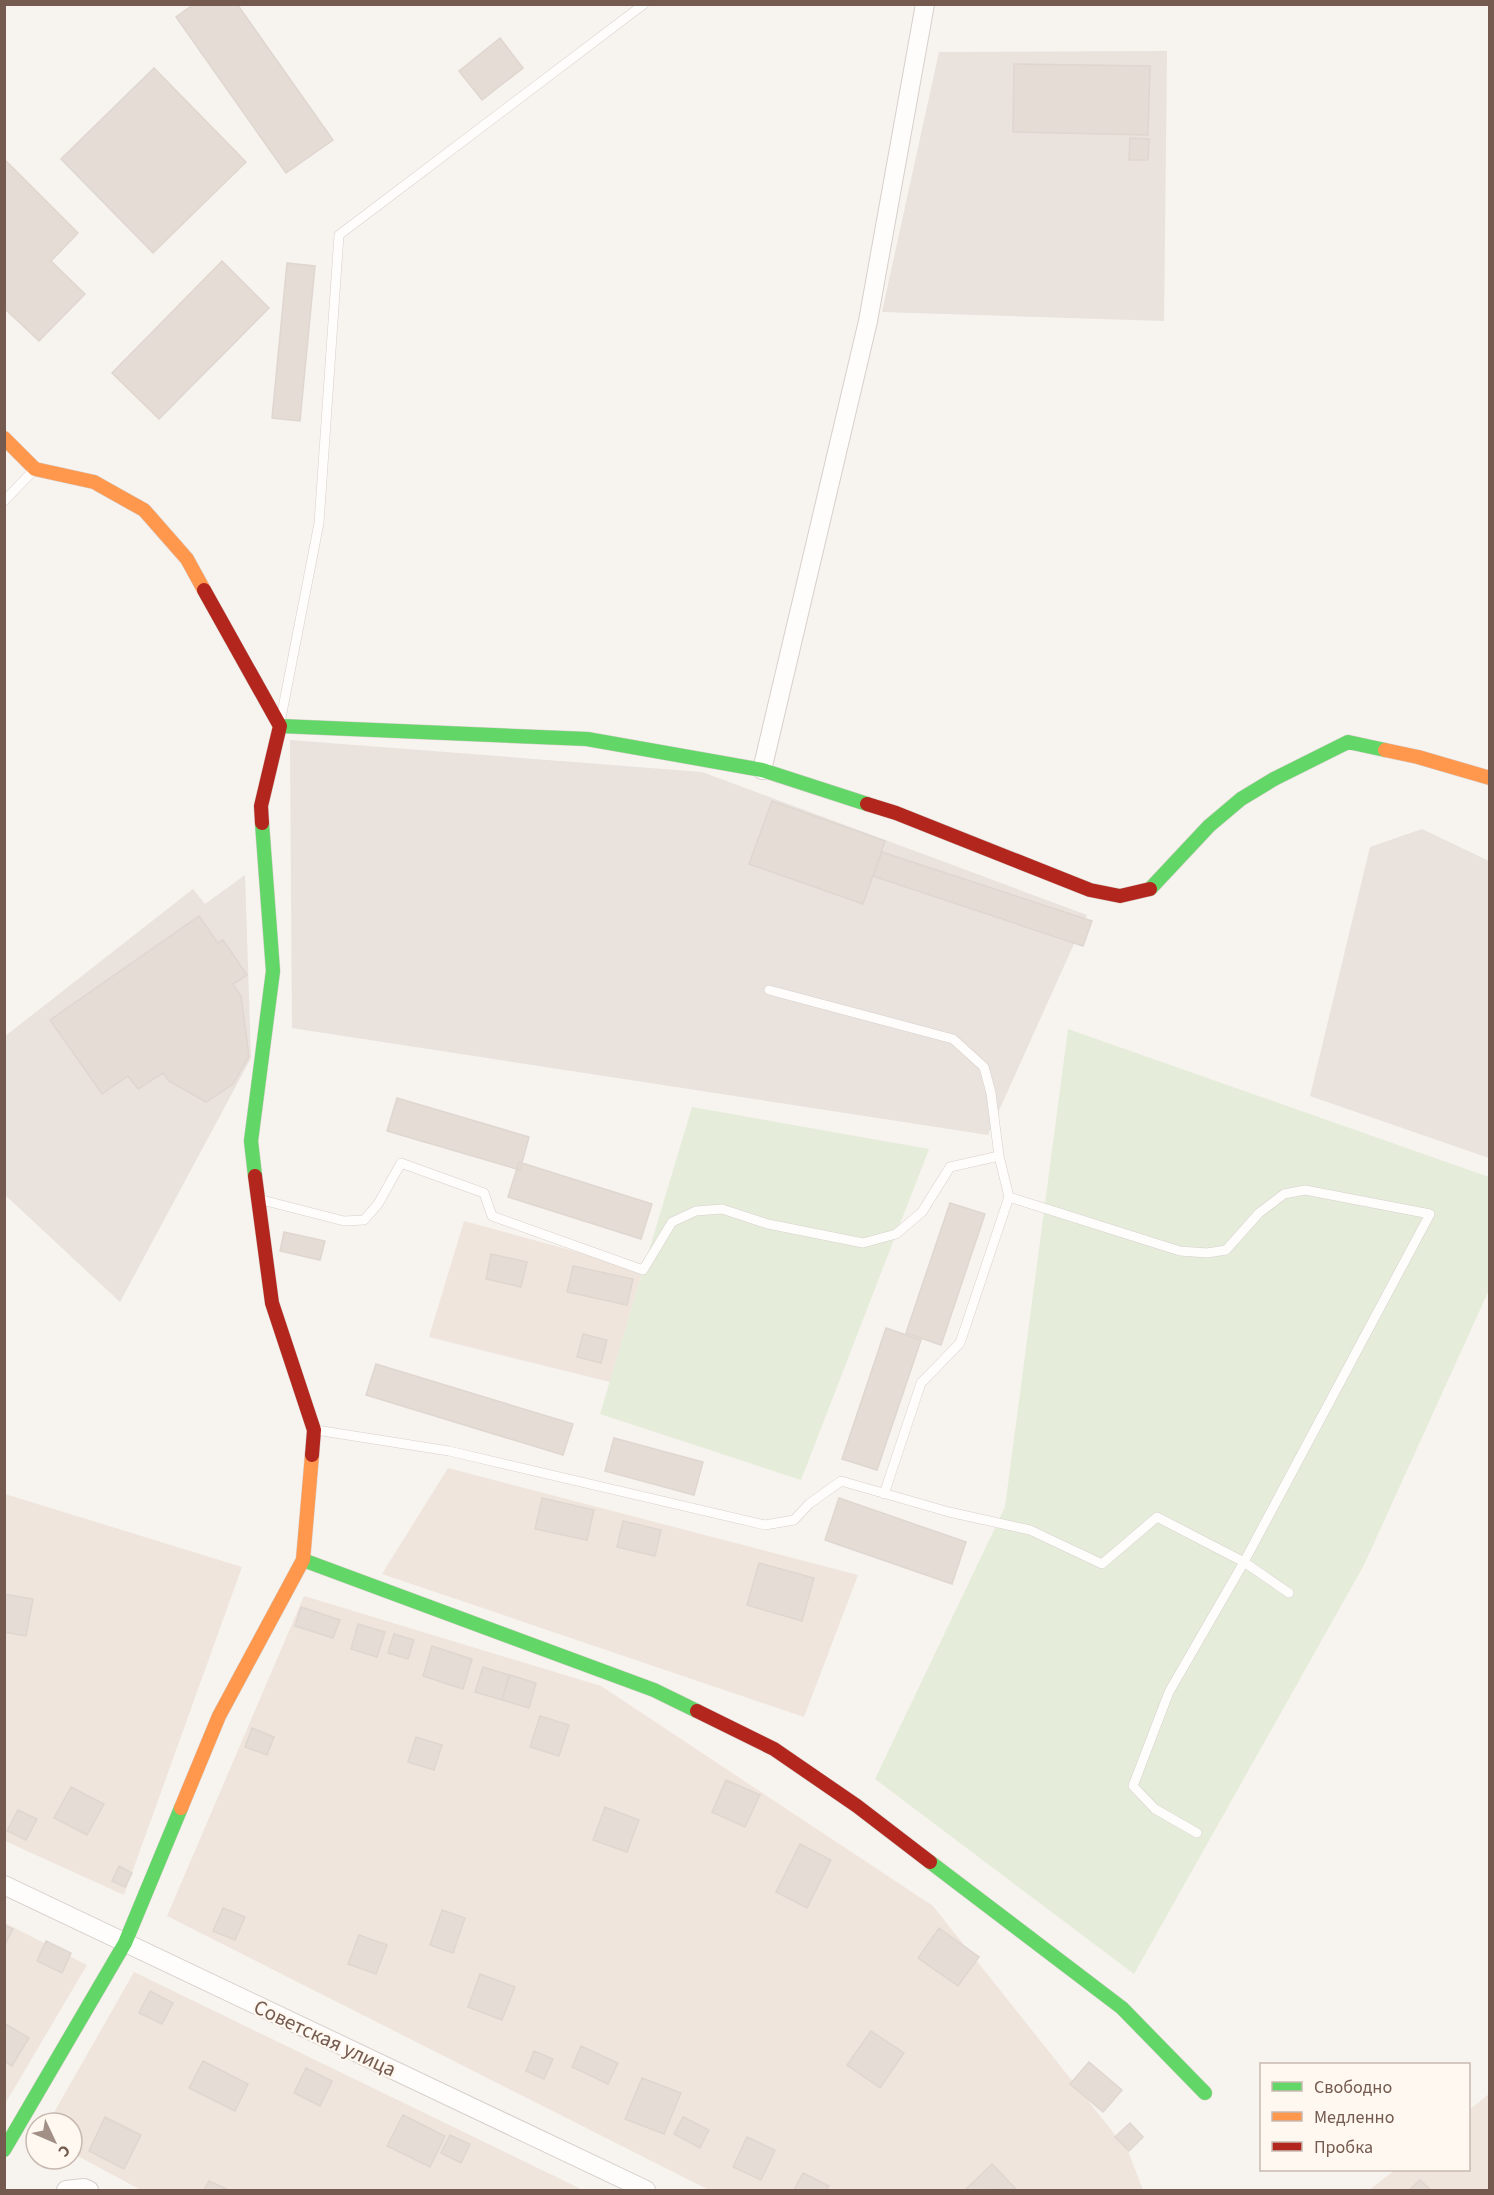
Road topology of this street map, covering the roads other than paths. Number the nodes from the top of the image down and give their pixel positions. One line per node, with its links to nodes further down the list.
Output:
1 (644, 4): 6 (lane)
2 (925, 4): 7 (street)
3 (4, 438): 4 (street)
4 (35, 469): 5 (lane); 6 (street)
5 (4, 501)
6 (280, 726): 7 (street); 12 (street)
7 (762, 770): 8 (street)
8 (1490, 778)
9 (769, 990): 10 (lane)
10 (999, 1156): 11 (lane); 12 (lane)
11 (1009, 1197): 14 (lane); 16 (lane)
12 (258, 1199): 13 (street)
13 (314, 1430): 14 (lane); 15 (street)
14 (884, 1494): 16 (lane)
15 (303, 1560): 20 (street); 21 (street)
16 (1244, 1562): 17 (lane); 18 (lane)
17 (1289, 1593)
18 (1197, 1833)
19 (4, 1885): 20 (street, Советская улица)
20 (125, 1942): 22 (street); 25 (street, Советская улица)
21 (1205, 2093)
22 (4, 2150)
23 (66, 2190): 24 (street)
24 (89, 2190)
25 (646, 2190)

